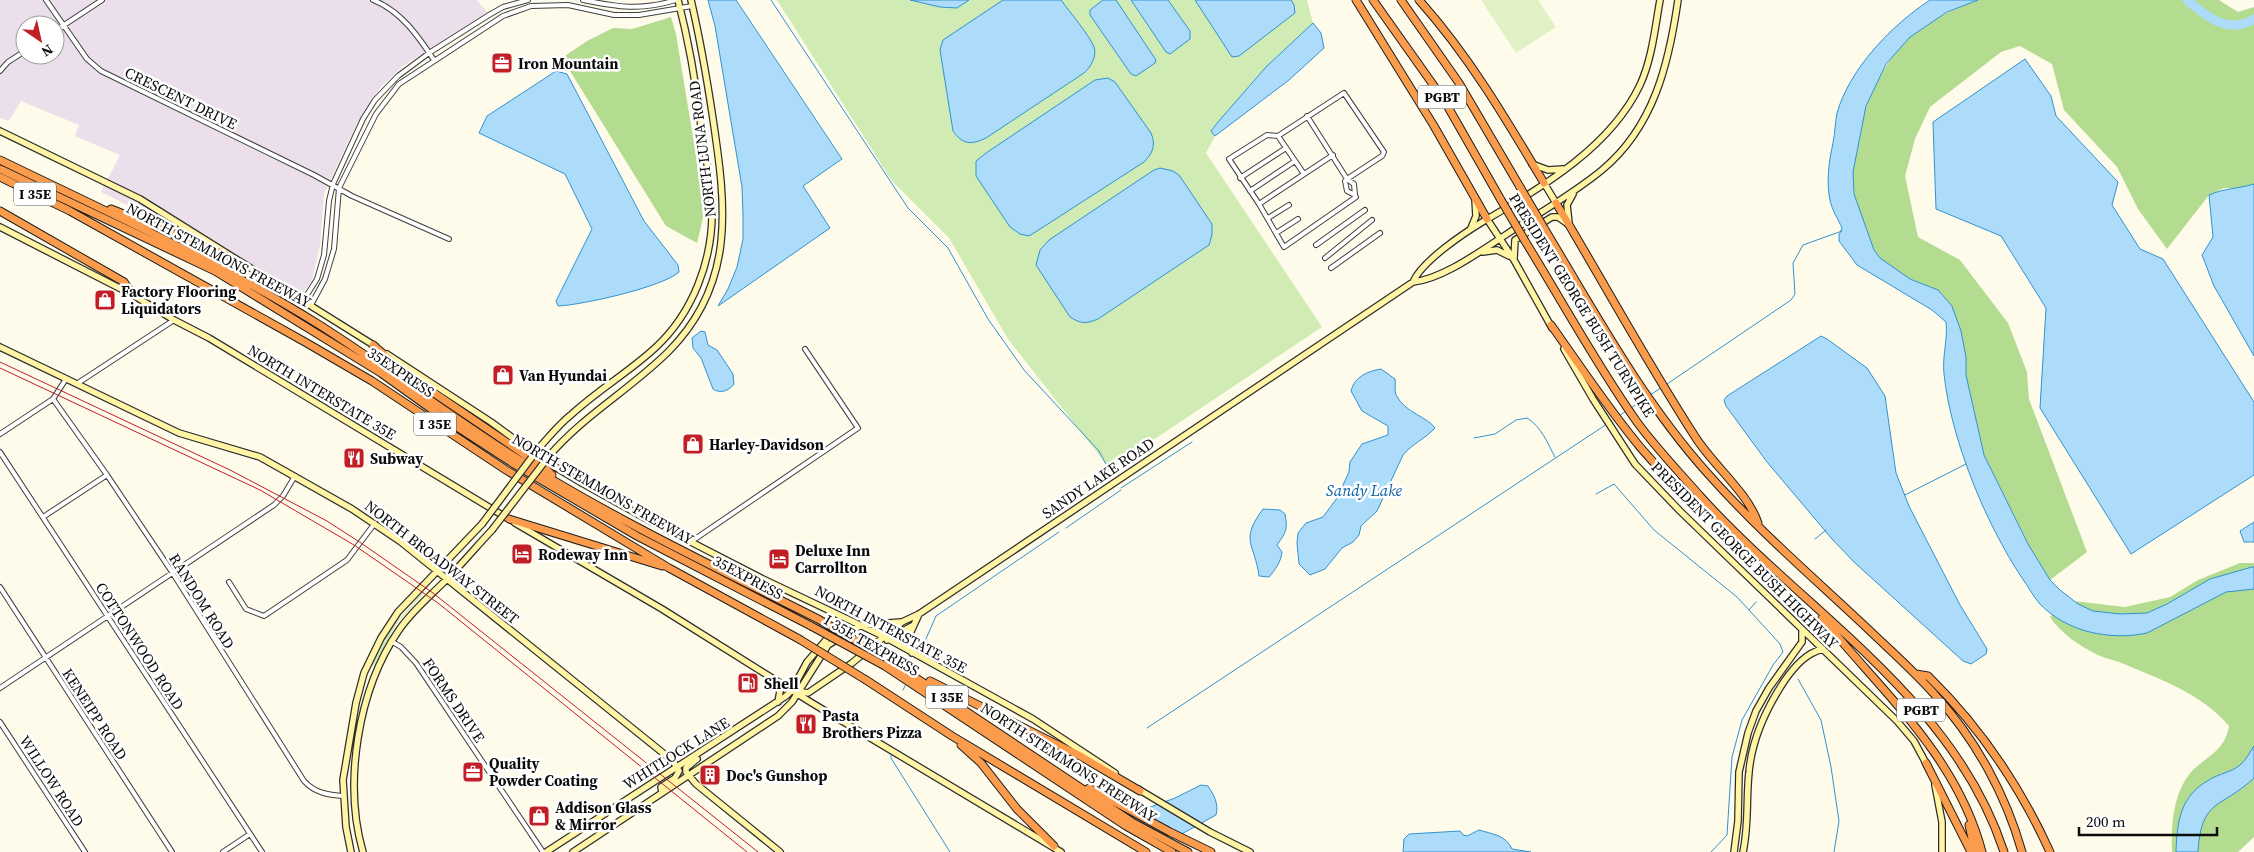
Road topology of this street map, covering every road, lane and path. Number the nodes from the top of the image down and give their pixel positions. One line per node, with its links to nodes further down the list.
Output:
1 (46, 0): 15 (street, CRESCENT DRIVE)
2 (102, 0): 16 (street)
3 (373, 0): 18 (street)
4 (528, 0): 18 (street)
5 (582, 0): 6 (street)
6 (677, 0): 14 (main road, NORTH LUNA ROAD)
7 (1356, 0): 41 (highway)
8 (1373, 0): 86 (highway, PRESIDENT GEORGE BUSH TURNPIKE / PGBT, bridge)
9 (1401, 0): 85 (highway, PRESIDENT GEORGE BUSH TURNPIKE / PGBT, bridge)
10 (1419, 0): 29 (highway)
11 (1660, 0): 30 (main road, SANDY LAKE ROAD)
12 (1678, 0): 39 (main road, SANDY LAKE ROAD)
13 (691, 3): 14 (street); 91 (main road, NORTH LUNA ROAD, bridge)
14 (680, 8): 20 (street); 90 (main road, NORTH LUNA ROAD, bridge)
15 (56, 15)
16 (65, 25)
17 (65, 29): 35 (street, CRESCENT DRIVE)
18 (429, 53): 20 (street); 35 (street)
19 (15, 57): 21 (street)
20 (434, 60): 37 (street)
21 (0, 72)
22 (1307, 116): 24 (street); 26 (street); 26 (street)
23 (0, 131): 61 (main road, NORTH INTERSTATE 35E)
24 (1278, 136): 25 (street); 34 (street)
25 (1286, 148): 28 (street); 34 (street)
26 (1333, 155): 32 (street)
27 (0, 160): 45 (highway, NORTH STEMMONS FREEWAY / I 35E)
28 (1295, 161): 32 (street); 38 (street)
29 (1532, 164): 30 (main road); 36 (highway)
30 (1568, 168): 36 (main road, SANDY LAKE ROAD)
31 (0, 169): 99 (highway, 35EXPRESS)
32 (1304, 174): 43 (street)
33 (0, 177): 88 (highway, NORTH STEMMONS FREEWAY / I 35E)
34 (1240, 178): 38 (street)
35 (332, 184): 37 (street, CRESCENT DRIVE); 67 (street)
36 (1544, 184): 42 (main road); 50 (main road, SANDY LAKE ROAD)
37 (339, 188): 57 (street, CRESCENT DRIVE); 68 (street)
38 (1250, 191): 43 (street)
39 (1574, 192): 42 (main road, SANDY LAKE ROAD); 52 (main road)
40 (1356, 197): 55 (street)
41 (1475, 199): 50 (highway); 54 (main road)
42 (1556, 203): 52 (highway); 58 (main road, SANDY LAKE ROAD)
43 (1259, 204): 48 (street)
44 (1289, 205): 48 (street)
45 (98, 206): 61 (highway); 81 (highway, NORTH STEMMONS FREEWAY / I 35E)
46 (1365, 210): 59 (street)
47 (0, 211): 66 (highway)
48 (1268, 218): 55 (street)
49 (1298, 219): 55 (street)
50 (1487, 219): 54 (main road, SANDY LAKE ROAD); 58 (main road, PRESIDENT GEORGE BUSH HIGHWAY)
51 (1372, 220): 62 (street)
52 (1569, 224): 63 (main road); 85 (highway)
53 (0, 227): 66 (main road, NORTH INTERSTATE 35E)
54 (1470, 229): 65 (main road, SANDY LAKE ROAD)
55 (1276, 232)
56 (1380, 233): 64 (street)
57 (449, 239)
58 (1500, 239): 60 (main road, SANDY LAKE ROAD); 63 (main road, PRESIDENT GEORGE BUSH HIGHWAY)
59 (1316, 245)
60 (1476, 254): 63 (main road); 65 (main road, SANDY LAKE ROAD)
61 (226, 255): 67 (main road, NORTH INTERSTATE 35E)
62 (1324, 258)
63 (1514, 260): 70 (main road, PRESIDENT GEORGE BUSH HIGHWAY)
64 (1331, 268)
65 (1413, 282): 95 (main road, SANDY LAKE ROAD)
66 (134, 294): 69 (main road, NORTH INTERSTATE 35E)
67 (304, 301): 68 (main road, NORTH INTERSTATE 35E)
68 (311, 305): 71 (main road, NORTH INTERSTATE 35E)
69 (174, 320): 75 (street); 83 (main road, NORTH INTERSTATE 35E)
70 (1551, 325): 86 (highway); 101 (main road, PRESIDENT GEORGE BUSH HIGHWAY)
71 (373, 345): 81 (highway); 87 (main road, NORTH INTERSTATE 35E)
72 (0, 347): 74 (main road, NORTH BROADWAY STREET)
73 (805, 349): 87 (street)
74 (67, 378): 75 (main road, NORTH BROADWAY STREET); 76 (street)
75 (78, 383): 80 (main road, NORTH BROADWAY STREET)
76 (53, 399): 77 (street); 79 (street, RANDOM ROAD)
77 (0, 434)
78 (0, 452): 82 (street, COTTONWOOD ROAD)
79 (107, 475): 82 (street); 89 (street, RANDOM ROAD)
80 (296, 476): 84 (main road, NORTH BROADWAY STREET); 89 (street)
81 (559, 483): 109 (highway, NORTH STEMMONS FREEWAY / I 35E, bridge)
82 (43, 517): 96 (street, COTTONWOOD ROAD)
83 (509, 520): 88 (highway); 112 (main road, NORTH INTERSTATE 35E)
84 (375, 523): 90 (main road, NORTH BROADWAY STREET); 92 (street)
85 (1759, 526): 111 (highway, PRESIDENT GEORGE BUSH TURNPIKE / PGBT)
86 (1735, 532): 94 (highway, PRESIDENT GEORGE BUSH TURNPIKE / PGBT)
87 (692, 541): 98 (main road, NORTH INTERSTATE 35E)
88 (670, 568): 118 (highway, NORTH STEMMONS FREEWAY / I 35E, bridge)
89 (172, 572): 96 (street); 126 (street, RANDOM ROAD)
90 (438, 572): 91 (main road, NORTH BROADWAY STREET); 110 (main road, NORTH LUNA ROAD)
91 (447, 579): 104 (main road, NORTH LUNA ROAD); 121 (main road, NORTH BROADWAY STREET)
92 (229, 582)
93 (0, 587): 108 (street, KENEIPP ROAD)
94 (1802, 595): 127 (highway); 152 (highway, PRESIDENT GEORGE BUSH TURNPIKE / PGBT)
95 (919, 614): 97 (main road, SANDY LAKE ROAD); 100 (main road)
96 (107, 616): 108 (street); 128 (street, COTTONWOOD ROAD)
97 (902, 622): 98 (main road); 102 (main road, SANDY LAKE ROAD)
98 (862, 625): 102 (main road, NORTH INTERSTATE 35E); 115 (main road)
99 (811, 626): 142 (highway, I 35E TEXPRESS, bridge)
100 (912, 626): 103 (main road); 107 (main road)
101 (1802, 630): 106 (main road, PRESIDENT GEORGE BUSH HIGHWAY); 146 (main road)
102 (883, 636): 103 (main road, NORTH INTERSTATE 35E); 105 (main road, SANDY LAKE ROAD)
103 (890, 640): 105 (main road); 107 (main road, NORTH INTERSTATE 35E)
104 (391, 641): 113 (main road, NORTH LUNA ROAD); 137 (street, FORMS DRIVE)
105 (878, 643): 115 (main road, SANDY LAKE ROAD)
106 (1823, 649): 120 (main road, PRESIDENT GEORGE BUSH HIGHWAY); 147 (main road)
107 (912, 653): 124 (main road, NORTH INTERSTATE 35E)
108 (45, 658): 114 (street); 132 (street, KENEIPP ROAD)
109 (893, 662): 122 (highway, NORTH STEMMONS FREEWAY / I 35E); 124 (highway)
110 (364, 673): 113 (main road); 126 (main road, NORTH LUNA ROAD)
111 (1916, 674): 130 (highway, PRESIDENT GEORGE BUSH TURNPIKE / PGBT); 153 (highway)
112 (770, 675): 115 (main road, NORTH INTERSTATE 35E); 116 (main road)
113 (373, 676): 136 (main road, NORTH LUNA ROAD)
114 (0, 688)
115 (796, 691): 116 (main road, WHITLOCK LANE); 123 (main road, WHITLOCK LANE); 129 (main road, NORTH INTERSTATE 35E)
116 (778, 702): 119 (main road, WHITLOCK LANE)
117 (0, 722): 131 (street, WILLOW ROAD)
118 (952, 736): 129 (highway); 141 (highway, NORTH STEMMONS FREEWAY / I 35E)
119 (723, 739): 121 (main road, WHITLOCK LANE); 123 (main road)
120 (1926, 762): 148 (main road, PRESIDENT GEORGE BUSH HIGHWAY); 149 (highway)
121 (678, 767): 125 (main road); 137 (main road, WHITLOCK LANE)
122 (1060, 773): 143 (highway, NORTH STEMMONS FREEWAY / I 35E); 144 (highway)
123 (688, 775): 125 (main road, WHITLOCK LANE); 139 (main road)
124 (1140, 791): 145 (main road, NORTH INTERSTATE 35E)
125 (662, 792): 138 (main road, WHITLOCK LANE)
126 (344, 796): 135 (main road, NORTH LUNA ROAD)
127 (1967, 812): 150 (highway); 151 (highway)
128 (250, 834): 133 (street); 134 (street, COTTONWOOD ROAD)
129 (1054, 846): 140 (main road, NORTH INTERSTATE 35E)
130 (2022, 851)
131 (85, 852)
132 (172, 852)
133 (223, 852)
134 (262, 852)
135 (351, 852)
136 (363, 852)
137 (544, 852)
138 (573, 852)
139 (780, 852)
140 (1061, 852)
141 (1146, 852)
142 (1172, 852)
143 (1188, 852)
144 (1211, 852)
145 (1250, 852)
146 (1734, 852)
147 (1743, 852)
148 (1942, 852)
149 (1971, 852)
150 (1975, 852)
151 (1982, 852)
152 (2004, 852)
153 (2050, 852)

